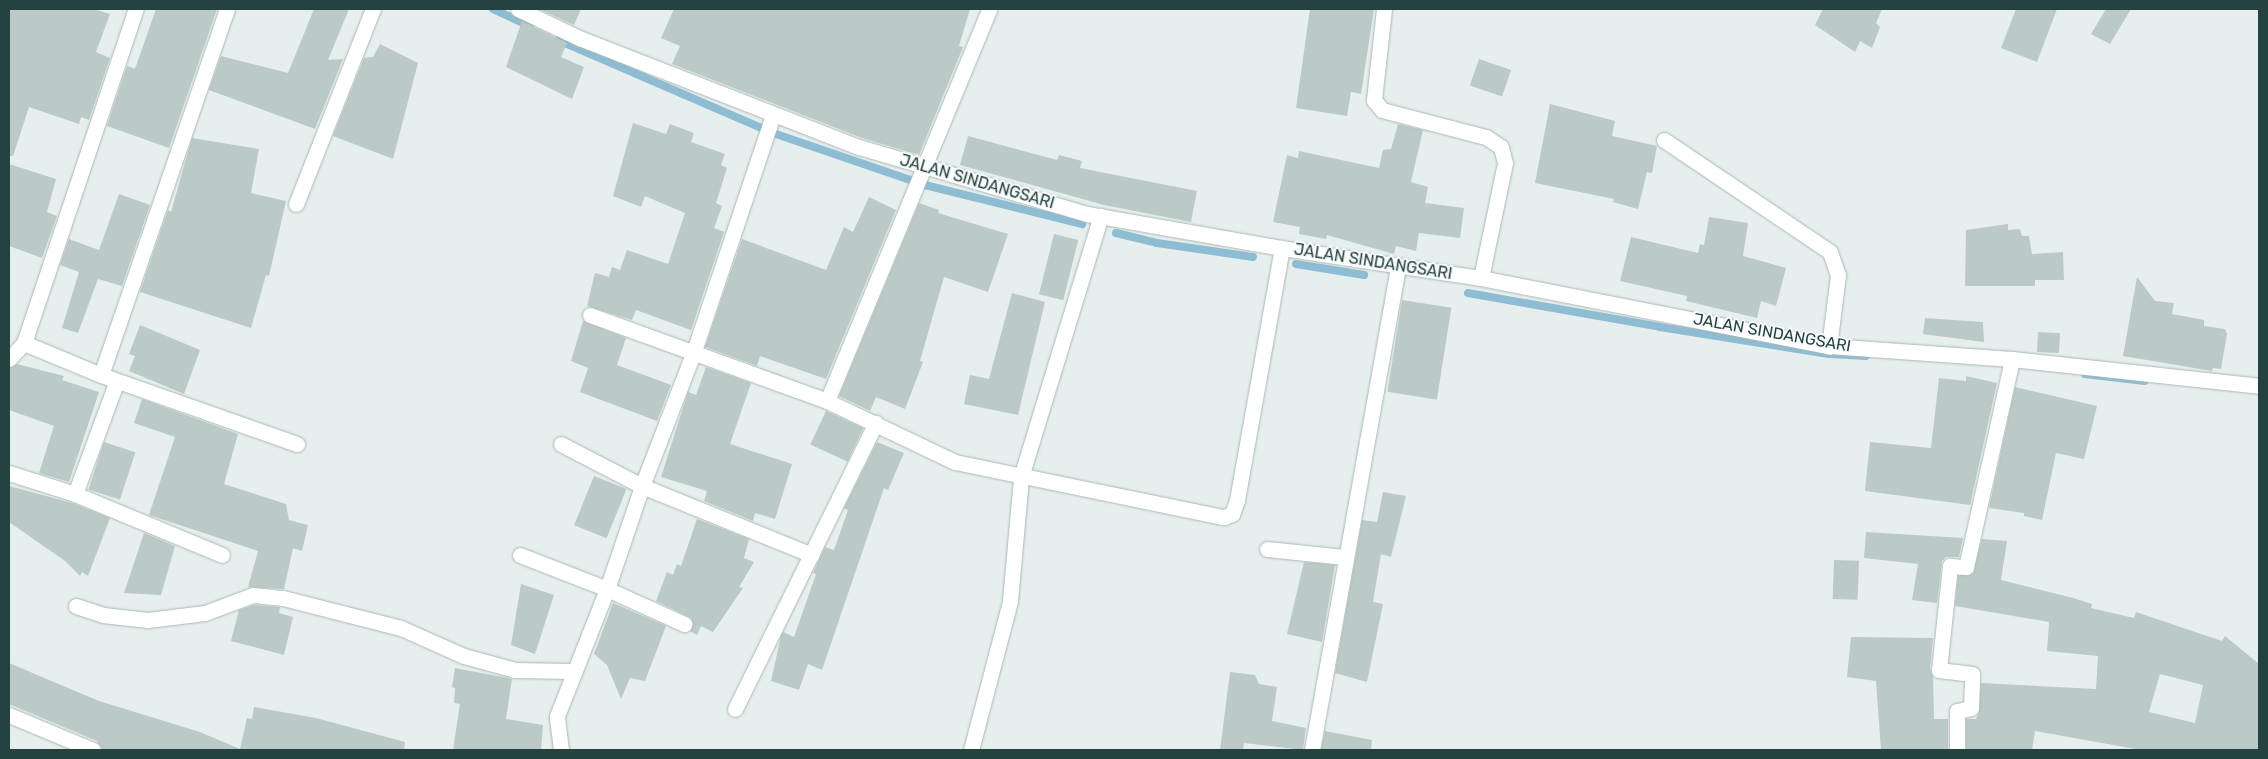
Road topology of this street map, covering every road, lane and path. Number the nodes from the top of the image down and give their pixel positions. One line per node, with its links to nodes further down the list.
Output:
1 (136, 9): 16 (street)
2 (227, 9): 21 (street)
3 (373, 9): 10 (street)
4 (518, 9): 7 (street, JALAN SINDANGSARI)
5 (989, 9): 9 (street)
6 (1384, 9): 14 (street)
7 (772, 118): 9 (street, JALAN SINDANGSARI); 18 (street)
8 (1664, 140): 17 (street)
9 (920, 171): 11 (street, JALAN SINDANGSARI); 24 (street)
10 (296, 204)
11 (1101, 216): 12 (street, JALAN SINDANGSARI); 29 (street)
12 (1282, 248): 13 (street, JALAN SINDANGSARI); 29 (street)
13 (1398, 266): 14 (street, JALAN SINDANGSARI); 36 (street)
14 (1480, 278): 17 (street, JALAN SINDANGSARI)
15 (590, 315): 18 (street)
16 (24, 343): 19 (street); 21 (street)
17 (1829, 346): 20 (street, JALAN SINDANGSARI)
18 (694, 351): 24 (street); 30 (street)
19 (9, 359)
20 (2012, 359): 23 (street, JALAN SINDANGSARI); 47 (street)
21 (101, 375): 22 (street)
22 (116, 382): 26 (street); 31 (street)
23 (2259, 386)
24 (827, 401): 25 (street)
25 (876, 423): 29 (street); 35 (street)
26 (297, 444)
27 (561, 444): 30 (street)
28 (9, 473): 31 (street)
29 (1021, 476): 45 (street)
30 (642, 486): 35 (street); 37 (street)
31 (75, 494): 33 (street)
32 (1267, 549): 36 (street)
33 (222, 555)
34 (520, 555): 37 (street)
35 (812, 555): 41 (street)
36 (1345, 557): 46 (street)
37 (607, 589): 39 (street); 40 (street)
38 (76, 606): 40 (street)
39 (684, 624)
40 (573, 669): 44 (street)
41 (734, 709)
42 (9, 715): 43 (street)
43 (93, 750)
44 (561, 750)
45 (971, 750)
46 (1312, 750)
47 (1957, 750)

